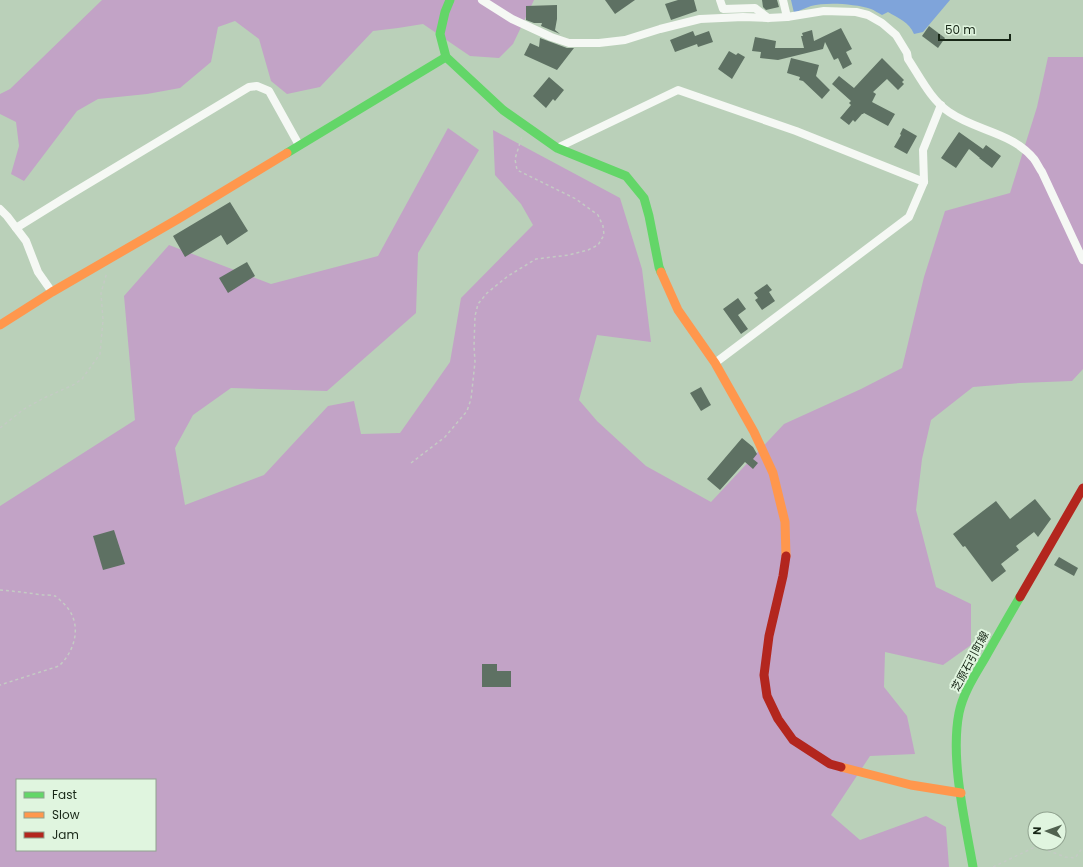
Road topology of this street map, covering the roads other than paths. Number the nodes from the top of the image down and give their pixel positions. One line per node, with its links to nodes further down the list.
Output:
1 (450, 0): 7 (street)
2 (482, 0): 6 (street)
3 (720, 0): 6 (street)
4 (784, 0): 5 (street)
5 (787, 17): 6 (street); 8 (street)
6 (768, 18)
7 (446, 57): 9 (street); 10 (street)
8 (941, 105): 11 (street); 14 (street)
9 (299, 146): 13 (street); 15 (street)
10 (557, 148): 11 (street); 17 (street)
11 (924, 182): 17 (street)
12 (0, 209): 13 (street)
13 (16, 228): 15 (street)
14 (1083, 260)
15 (52, 292): 16 (street)
16 (0, 325)
17 (715, 363): 19 (street)
18 (1083, 488): 19 (street, 芝原石引町線)
19 (961, 793): 20 (street, 芝原石引町線)
20 (973, 867)

